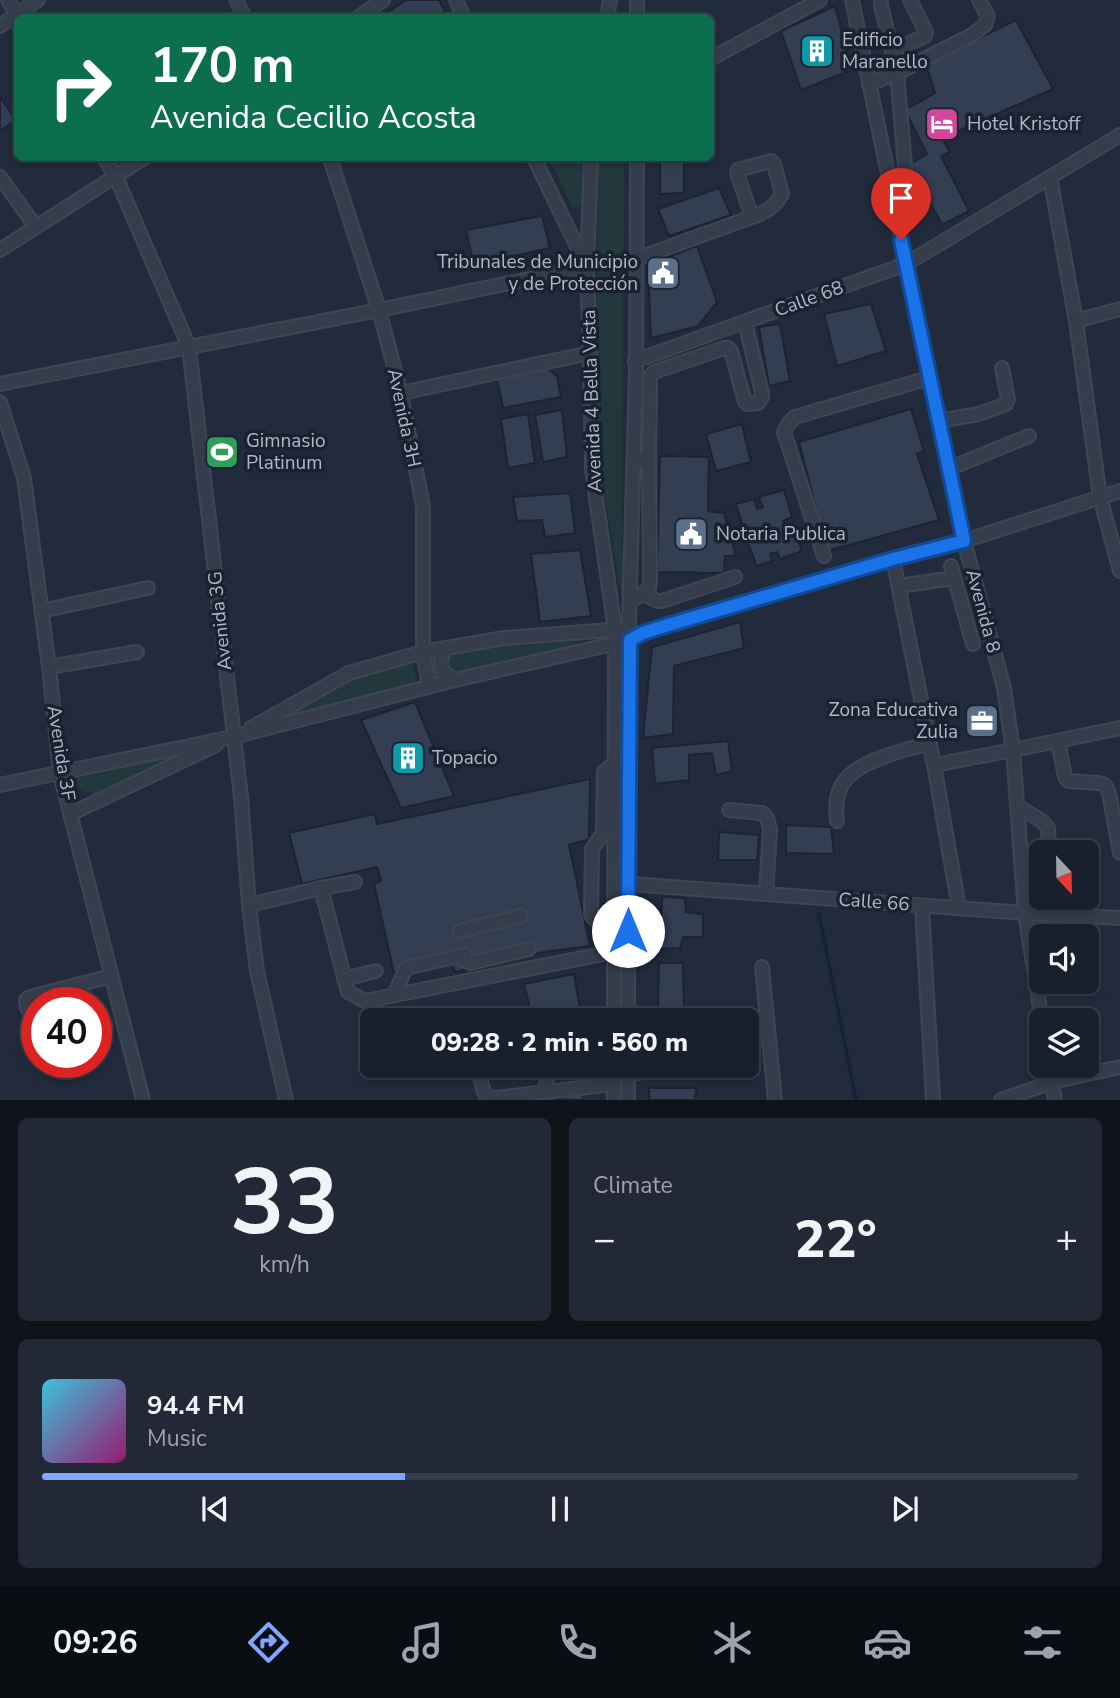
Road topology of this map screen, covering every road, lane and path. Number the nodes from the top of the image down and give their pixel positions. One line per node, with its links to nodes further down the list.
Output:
1 (38, 0): 8 (street)
2 (383, 0): 9 (street)
3 (820, 0): 11 (street)
4 (852, 0): 13 (street, Avenida 8)
5 (881, 0): 10 (street)
6 (910, 0): 10 (street)
7 (979, 0): 12 (street)
8 (21, 14)
9 (362, 14)
10 (892, 51): 12 (street)
11 (714, 57)
12 (897, 73): 13 (street); 24 (street)
13 (869, 84): 24 (street, Avenida 8)
14 (1120, 135): 23 (street, Calle 68)
15 (106, 161): 22 (street, Avenida 3G)
16 (140, 161): 22 (street)
17 (331, 161): 32 (street, Avenida 3H)
18 (535, 161): 30 (street)
19 (591, 161): 30 (street, Avenida 4 Bella Vista)
20 (637, 161): 28 (street, Avenida 4 Bella Vista)
21 (0, 177): 26 (street)
22 (116, 177): 26 (street); 35 (street, Avenida 3G)
23 (1049, 177): 29 (street, Calle 68); 33 (street)
24 (892, 194): 29 (street, Avenida 8)
25 (752, 217): 25 (street); 28 (street)
26 (36, 227): 27 (street)
27 (0, 250)
28 (636, 259): 37 (street, Avenida 4 Bella Vista)
29 (906, 264): 34 (street, Calle 68); 39 (street, Avenida 8)
30 (587, 267): 32 (street); 36 (street, Avenida 4 Bella Vista)
31 (1120, 309): 33 (street)
32 (379, 310): 35 (street); 41 (street, Avenida 3H)
33 (1076, 321): 49 (street)
34 (745, 322): 37 (street, Calle 68); 46 (street)
35 (189, 347): 40 (street); 75 (street, Avenida 3G)
36 (590, 353): 41 (street); 64 (street, Avenida 4 Bella Vista)
37 (635, 361): 45 (street, Avenida 4 Bella Vista)
38 (1002, 368): 43 (street)
39 (929, 378): 43 (street, Avenida 8); 53 (street)
40 (0, 384)
41 (401, 393): 70 (street, Avenida 3H)
42 (0, 402): 63 (street, Avenida 3F)
43 (938, 421): 47 (street, Avenida 8)
44 (1029, 436): 47 (street)
45 (634, 460): 46 (street); 60 (street, Avenida 4 Bella Vista)
46 (649, 460): 59 (street)
47 (948, 468): 52 (street, Avenida 8)
48 (1120, 491): 49 (street)
49 (1100, 497): 51 (street); 52 (street)
50 (1120, 519): 51 (street)
51 (1106, 520): 55 (street)
52 (964, 541): 54 (street); 61 (street, Avenida 8)
53 (824, 556)
54 (893, 559): 57 (street); 65 (street)
55 (1120, 571)
56 (736, 577): 59 (street)
57 (899, 586): 62 (street); 77 (street)
58 (148, 588): 63 (street)
59 (643, 594): 60 (street)
60 (630, 602): 65 (street, Avenida 4 Bella Vista)
61 (981, 604): 62 (street); 78 (street, Avenida 8)
62 (964, 609): 67 (street)
63 (41, 611): 71 (street, Avenida 3F)
64 (615, 630): 65 (street); 66 (street, Avenida 4 Bella Vista); 68 (street)
65 (629, 634): 66 (street); 90 (street, Avenida 4 Bella Vista)
66 (615, 643): 72 (street); 79 (street, Avenida 4 Bella Vista)
67 (973, 644)
68 (447, 648): 70 (street); 72 (street)
69 (137, 652): 71 (street)
70 (423, 652): 73 (street, Avenida 3H); 75 (street)
71 (49, 667): 81 (street, Avenida 3F)
72 (455, 680): 73 (street)
73 (429, 686): 75 (street)
74 (1120, 728): 76 (street)
75 (233, 737): 81 (street); 85 (street); 93 (street, Avenida 3G)
76 (1058, 741): 78 (street); 88 (street)
77 (930, 744): 80 (street); 86 (street)
78 (1013, 750): 80 (street); 83 (street, Avenida 8)
79 (614, 762): 102 (street, Avenida 4 Bella Vista); 102 (street)
80 (934, 765): 95 (street)
81 (60, 773): 82 (street); 85 (street, Avenida 3F)
82 (0, 785)
83 (1017, 806): 87 (street); 97 (street, Avenida 8)
84 (729, 810): 92 (street)
85 (71, 814): 106 (street, Avenida 3F)
86 (837, 821)
87 (1048, 840)
88 (1120, 853)
89 (355, 882): 91 (street)
90 (629, 884): 92 (street, Calle 66); 111 (street, Avenida 4 Bella Vista)
91 (321, 888): 93 (street); 107 (street)
92 (766, 894): 94 (street, Calle 66)
93 (249, 905): 123 (street, Avenida 3G)
94 (922, 906): 95 (street, Calle 66); 127 (street)
95 (959, 908): 97 (street, Calle 66)
96 (1053, 910): 98 (street)
97 (1025, 913): 98 (street, Calle 66); 112 (street, Avenida 8)
98 (1054, 915): 100 (street, Calle 66)
99 (522, 916): 101 (street)
100 (1120, 918)
101 (460, 931)
102 (613, 945): 109 (street); 110 (street, Avenida 4 Bella Vista)
103 (529, 949): 109 (street)
104 (762, 967): 126 (street)
105 (376, 971): 107 (street)
106 (111, 976): 108 (street); 122 (street, Avenida 3F)
107 (344, 979): 109 (street)
108 (69, 987)
109 (394, 995)
110 (614, 1008)
111 (628, 1008)
112 (1040, 1008)
113 (1120, 1067): 119 (street)
114 (480, 1078): 121 (street)
115 (547, 1078): 121 (street)
116 (614, 1078): 120 (street)
117 (628, 1078): 125 (street)
118 (1051, 1078): 119 (street)
119 (1052, 1082): 128 (street); 129 (street)
120 (614, 1084): 121 (street); 124 (street)
121 (545, 1092)
122 (138, 1098)
123 (286, 1100)
124 (614, 1100)
125 (628, 1100)
126 (775, 1100)
127 (933, 1100)
128 (1001, 1100)
129 (1055, 1100)

